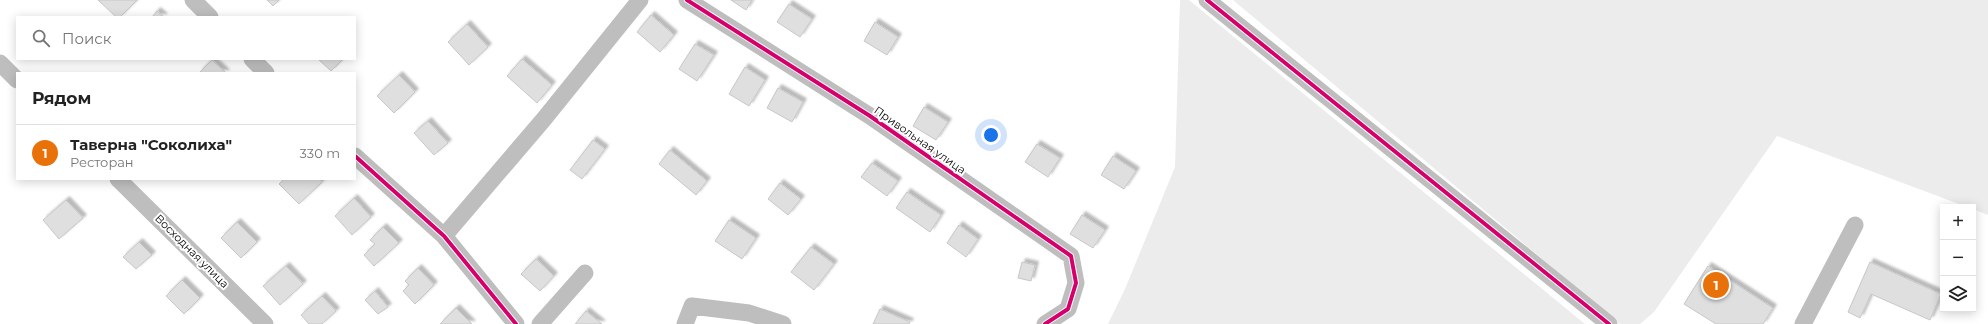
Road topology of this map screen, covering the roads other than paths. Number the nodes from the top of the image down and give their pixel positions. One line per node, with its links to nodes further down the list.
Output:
1 (193, 0): 5 (street)
2 (640, 0): 13 (street)
3 (687, 0): 20 (street, Привольная улица)
4 (1207, 0): 21 (street)
5 (209, 16)
6 (253, 60): 8 (street)
7 (0, 63): 9 (street)
8 (265, 72)
9 (16, 79)
10 (358, 159): 13 (street)
11 (119, 180): 15 (street, Восходная улица)
12 (1855, 225): 22 (street)
13 (444, 236): 16 (street)
14 (585, 273): 17 (street)
15 (265, 324)
16 (516, 324)
17 (540, 324)
18 (686, 324): 19 (street)
19 (783, 324)
20 (1045, 324)
21 (1609, 324)
22 (1803, 324)

